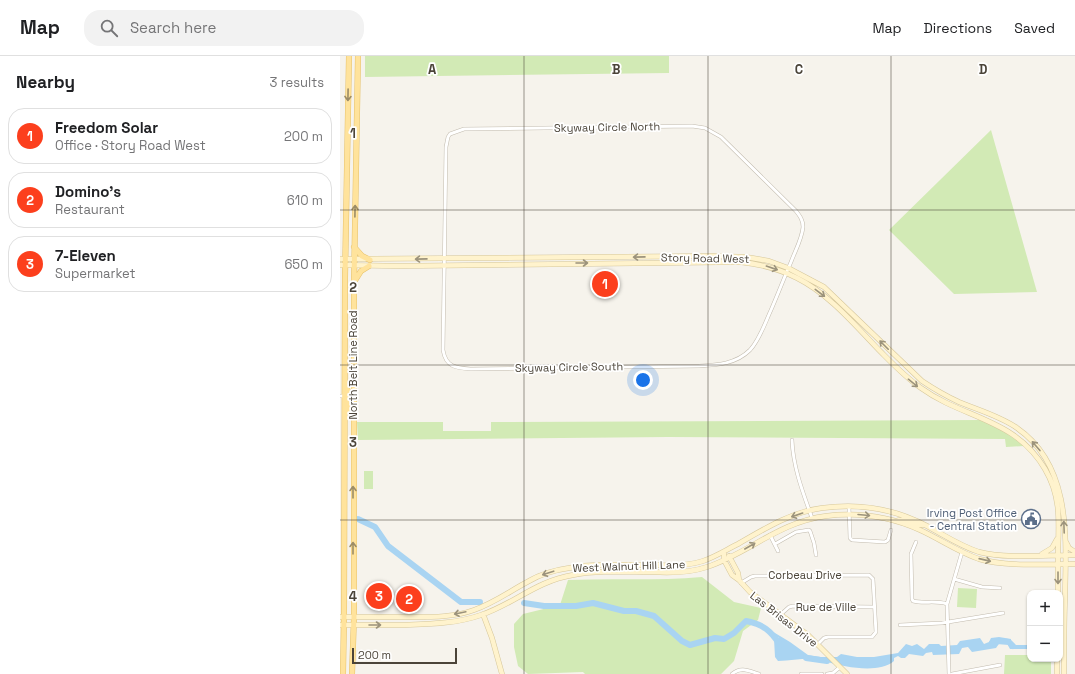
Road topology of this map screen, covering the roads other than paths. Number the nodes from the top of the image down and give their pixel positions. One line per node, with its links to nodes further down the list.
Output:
1 (349, 56): 3 (main road, North Belt Line Road)
2 (358, 56): 4 (main road, North Belt Line Road)
3 (348, 74): 4 (main road); 5 (main road, North Belt Line Road, one-way to 5)
4 (358, 74): 6 (main road, North Belt Line Road, one-way to 4)
5 (345, 237): 7 (main road); 11 (main road, North Belt Line Road)
6 (354, 246): 12 (main road, North Belt Line Road); 15 (main road)
7 (340, 251)
8 (706, 256): 9 (street, Story Road West); 14 (street); 17 (street, Story Road West)
9 (668, 257): 10 (street, Story Road West, one-way to 10); 13 (street)
10 (444, 259): 15 (street, Story Road West, one-way to 15); 16 (street, Skyway Circle South); 17 (street, Skyway Circle North)
11 (342, 262): 12 (street, Story Road West); 20 (main road, North Belt Line Road)
12 (354, 262): 15 (street, Story Road West); 21 (main road, North Belt Line Road)
13 (671, 262): 14 (street, Story Road West); 16 (street, Story Road West, one-way to 13)
14 (706, 262): 19 (street, Story Road West, one-way to 19)
15 (369, 263): 16 (street, Story Road West); 21 (main road)
16 (445, 265): 19 (street, Skyway Circle South)
17 (788, 268): 19 (street, Skyway Circle South); 25 (street, Story Road West, one-way to 17)
18 (340, 272): 20 (main road)
19 (786, 273): 26 (street, Story Road West, one-way to 26)
20 (345, 280): 22 (main road, North Belt Line Road)
21 (354, 283): 24 (main road, North Belt Line Road)
22 (344, 386): 23 (main road, North Belt Line Road); 24 (main road)
23 (342, 396): 28 (main road, North Belt Line Road)
24 (353, 413): 38 (main road, North Belt Line Road, one-way to 24)
25 (1005, 421): 26 (street); 29 (street, Story Road West, one-way to 25)
26 (1001, 426): 29 (street, Story Road West)
27 (792, 440): 31 (street)
28 (342, 458): 37 (main road, North Belt Line Road)
29 (1054, 480): 40 (street, Story Road West); 41 (street, Story Road West, one-way to 29)
30 (849, 507): 31 (street, West Walnut Hill Lane); 32 (street); 35 (street, West Walnut Hill Lane)
31 (809, 511): 33 (street); 46 (street, West Walnut Hill Lane, one-way to 46)
32 (849, 514): 33 (street, West Walnut Hill Lane); 34 (street, West Walnut Hill Lane, one-way to 34); 36 (street)
33 (812, 518): 39 (street, West Walnut Hill Lane)
34 (896, 521): 35 (street); 48 (street, West Walnut Hill Lane)
35 (923, 524): 44 (street, West Walnut Hill Lane)
36 (891, 530)
37 (344, 531): 38 (main road); 74 (main road, North Belt Line Road)
38 (353, 531): 75 (main road, North Belt Line Road, one-way to 38)
39 (770, 534): 43 (street); 54 (street, West Walnut Hill Lane, one-way to 39)
40 (1058, 536): 50 (street); 51 (street, Story Road West)
41 (1065, 540): 47 (street); 52 (street, Story Road West)
42 (916, 542): 68 (street)
43 (775, 544): 45 (street); 49 (street)
44 (965, 546): 48 (street); 50 (street, West Walnut Hill Lane)
45 (778, 551)
46 (724, 552): 54 (street); 55 (street); 60 (street, West Walnut Hill Lane, one-way to 60)
47 (1075, 552)
48 (962, 553): 56 (street, West Walnut Hill Lane, one-way to 56); 59 (street)
49 (816, 555)
50 (1038, 555): 51 (street, West Walnut Hill Lane)
51 (1058, 555): 52 (street, West Walnut Hill Lane); 56 (street, Story Road West)
52 (1065, 555): 53 (street, West Walnut Hill Lane); 57 (street, Story Road West)
53 (1075, 555)
54 (730, 557): 55 (street, West Walnut Hill Lane); 61 (street)
55 (724, 560): 61 (street, Las Brisas Drive); 63 (street, West Walnut Hill Lane)
56 (1058, 564): 57 (street, West Walnut Hill Lane); 65 (street, Story Road West, one-way to 65)
57 (1066, 564): 58 (street, West Walnut Hill Lane); 67 (street, Story Road West)
58 (1075, 564)
59 (954, 579): 64 (street); 68 (street)
60 (529, 580): 62 (street, West Walnut Hill Lane); 63 (street)
61 (740, 582): 69 (street, Corbeau Drive); 73 (street, Las Brisas Drive)
62 (521, 585): 66 (street); 70 (street, West Walnut Hill Lane)
63 (532, 588): 66 (street, West Walnut Hill Lane)
64 (1000, 588)
65 (1058, 590)
66 (525, 592): 72 (street, West Walnut Hill Lane)
67 (1063, 594)
68 (947, 604): 77 (street)
69 (874, 607): 73 (street, Rue de Ville); 83 (street)
70 (480, 608): 72 (street); 76 (street, West Walnut Hill Lane, one-way to 76)
71 (1003, 612): 77 (street)
72 (483, 614): 79 (street, West Walnut Hill Lane); 91 (street)
73 (780, 614): 83 (street, Las Brisas Drive)
74 (342, 617): 75 (street, West Walnut Hill Lane); 80 (main road, North Belt Line Road)
75 (354, 617): 76 (street, West Walnut Hill Lane); 81 (main road, North Belt Line Road)
76 (417, 617): 79 (street)
77 (947, 622): 82 (street); 97 (street)
78 (1063, 622): 100 (street, Story Road West)
79 (417, 624): 81 (street, West Walnut Hill Lane, one-way to 79)
80 (342, 625): 81 (street, West Walnut Hill Lane); 89 (main road, North Belt Line Road)
81 (354, 625): 90 (main road, North Belt Line Road)
82 (900, 625)
83 (818, 644): 86 (street, Las Brisas Drive)
84 (1057, 662): 99 (street)
85 (1000, 665): 87 (street)
86 (840, 667): 88 (street, Las Brisas Drive); 96 (street)
87 (986, 668): 97 (street); 98 (street)
88 (845, 673)
89 (343, 674)
90 (352, 674)
91 (502, 674)
92 (732, 674): 93 (street)
93 (756, 674)
94 (801, 674): 95 (street)
95 (822, 674)
96 (827, 674)
97 (951, 674)
98 (986, 674)
99 (1057, 674)
100 (1064, 674)

